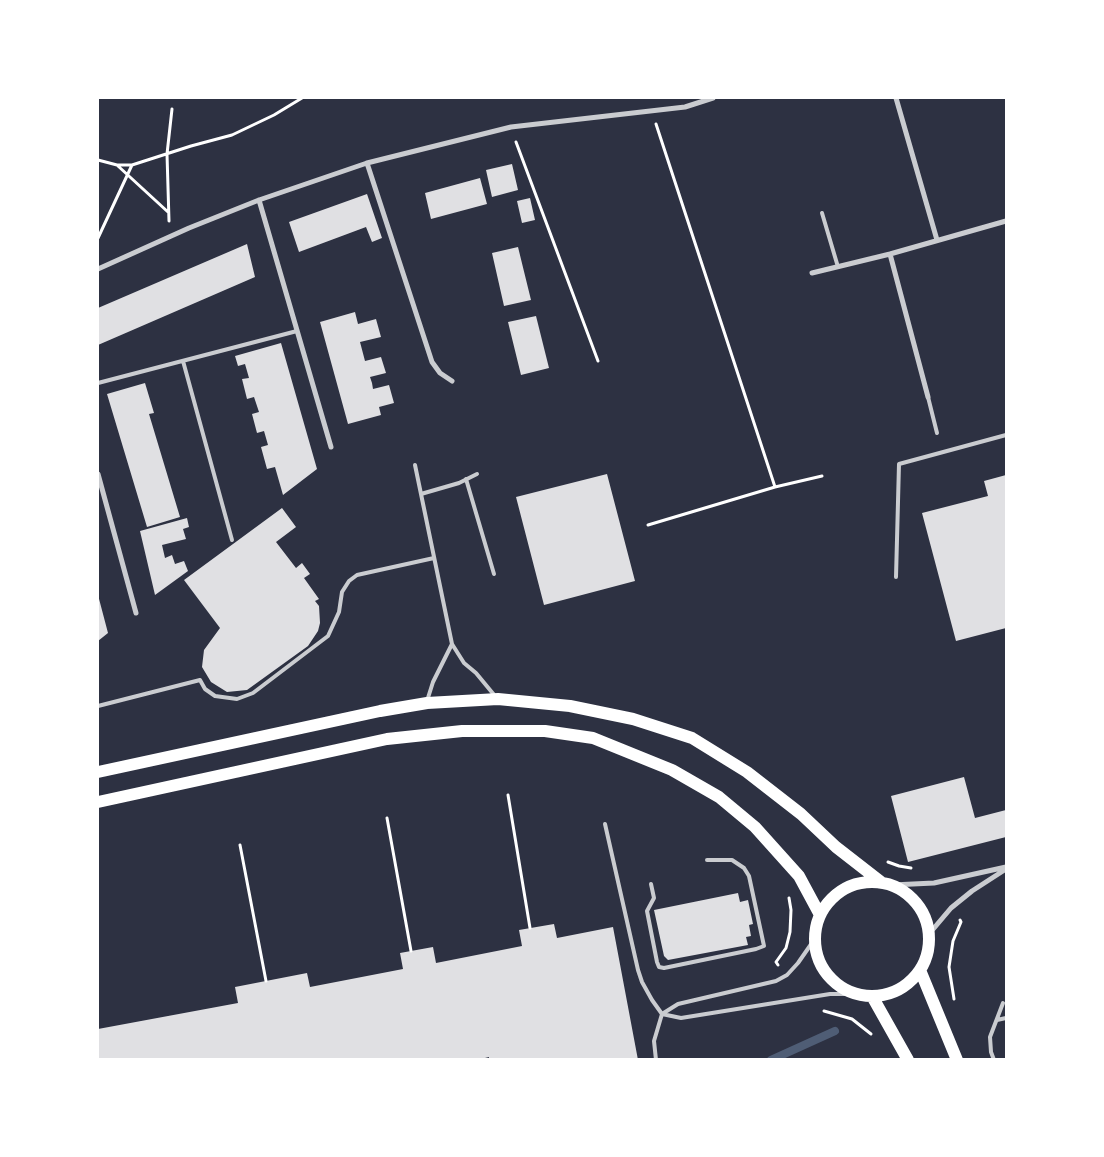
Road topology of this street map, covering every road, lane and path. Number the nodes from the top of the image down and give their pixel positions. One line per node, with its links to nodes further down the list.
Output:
1 (302, 98): 7 (path)
2 (712, 98): 5 (street)
3 (896, 98): 19 (street)
4 (172, 109): 7 (path)
5 (652, 111): 6 (street); 38 (path)
6 (511, 127): 9 (street); 26 (path)
7 (166, 154): 11 (path); 14 (path)
8 (98, 160): 10 (path)
9 (367, 163): 13 (street); 27 (street)
10 (117, 165): 11 (path); 12 (path)
11 (132, 165): 12 (path)
12 (128, 175): 14 (path); 18 (path)
13 (259, 200): 17 (street); 24 (street)
14 (169, 213): 17 (path)
15 (822, 213): 21 (lane)
16 (1006, 221): 19 (street)
17 (170, 236): 22 (street)
18 (98, 238)
19 (937, 240): 20 (street)
20 (890, 254): 21 (street); 29 (street)
21 (838, 267): 23 (street)
22 (98, 269)
23 (812, 273)
24 (297, 331): 25 (lane); 32 (street)
25 (183, 361): 28 (lane); 41 (lane)
26 (598, 361)
27 (452, 380)
28 (98, 383)
29 (928, 398): 30 (lane)
30 (937, 433)
31 (1006, 435): 44 (lane)
32 (331, 447)
33 (415, 465): 39 (lane)
34 (98, 474): 45 (street)
35 (477, 474): 37 (lane)
36 (822, 476): 38 (path)
37 (466, 479): 39 (lane); 43 (lane)
38 (775, 487): 40 (path)
39 (421, 494): 42 (lane)
40 (648, 525)
41 (232, 540)
42 (434, 558): 46 (lane); 49 (lane)
43 (494, 574)
44 (896, 577)
45 (136, 613)
46 (452, 644): 47 (lane); 48 (lane)
47 (498, 699): 48 (main road); 59 (main road)
48 (427, 703): 50 (main road)
49 (98, 706)
50 (98, 772)
51 (508, 795): 62 (path)
52 (98, 802): 61 (main road)
53 (387, 818): 65 (path)
54 (606, 824): 72 (lane)
55 (240, 845): 67 (path)
56 (708, 860): 58 (lane)
57 (1006, 868): 59 (street); 60 (street)
58 (651, 884)
59 (886, 884): 61 (main road); 63 (main road)
60 (951, 908): 63 (street); 71 (path)
61 (820, 915): 64 (main road)
62 (530, 928)
63 (929, 934): 66 (main road)
64 (814, 940): 68 (main road); 72 (lane)
65 (411, 951)
66 (920, 970): 69 (main road); 77 (main road)
67 (266, 981)
68 (856, 994): 69 (main road); 72 (lane)
69 (872, 996): 76 (main road)
70 (1003, 1003): 74 (lane)
71 (955, 1005)
72 (662, 1014): 75 (lane)
73 (1006, 1018): 74 (lane)
74 (997, 1020): 78 (lane)
75 (656, 1060)
76 (908, 1060)
77 (956, 1060)
78 (994, 1060)

